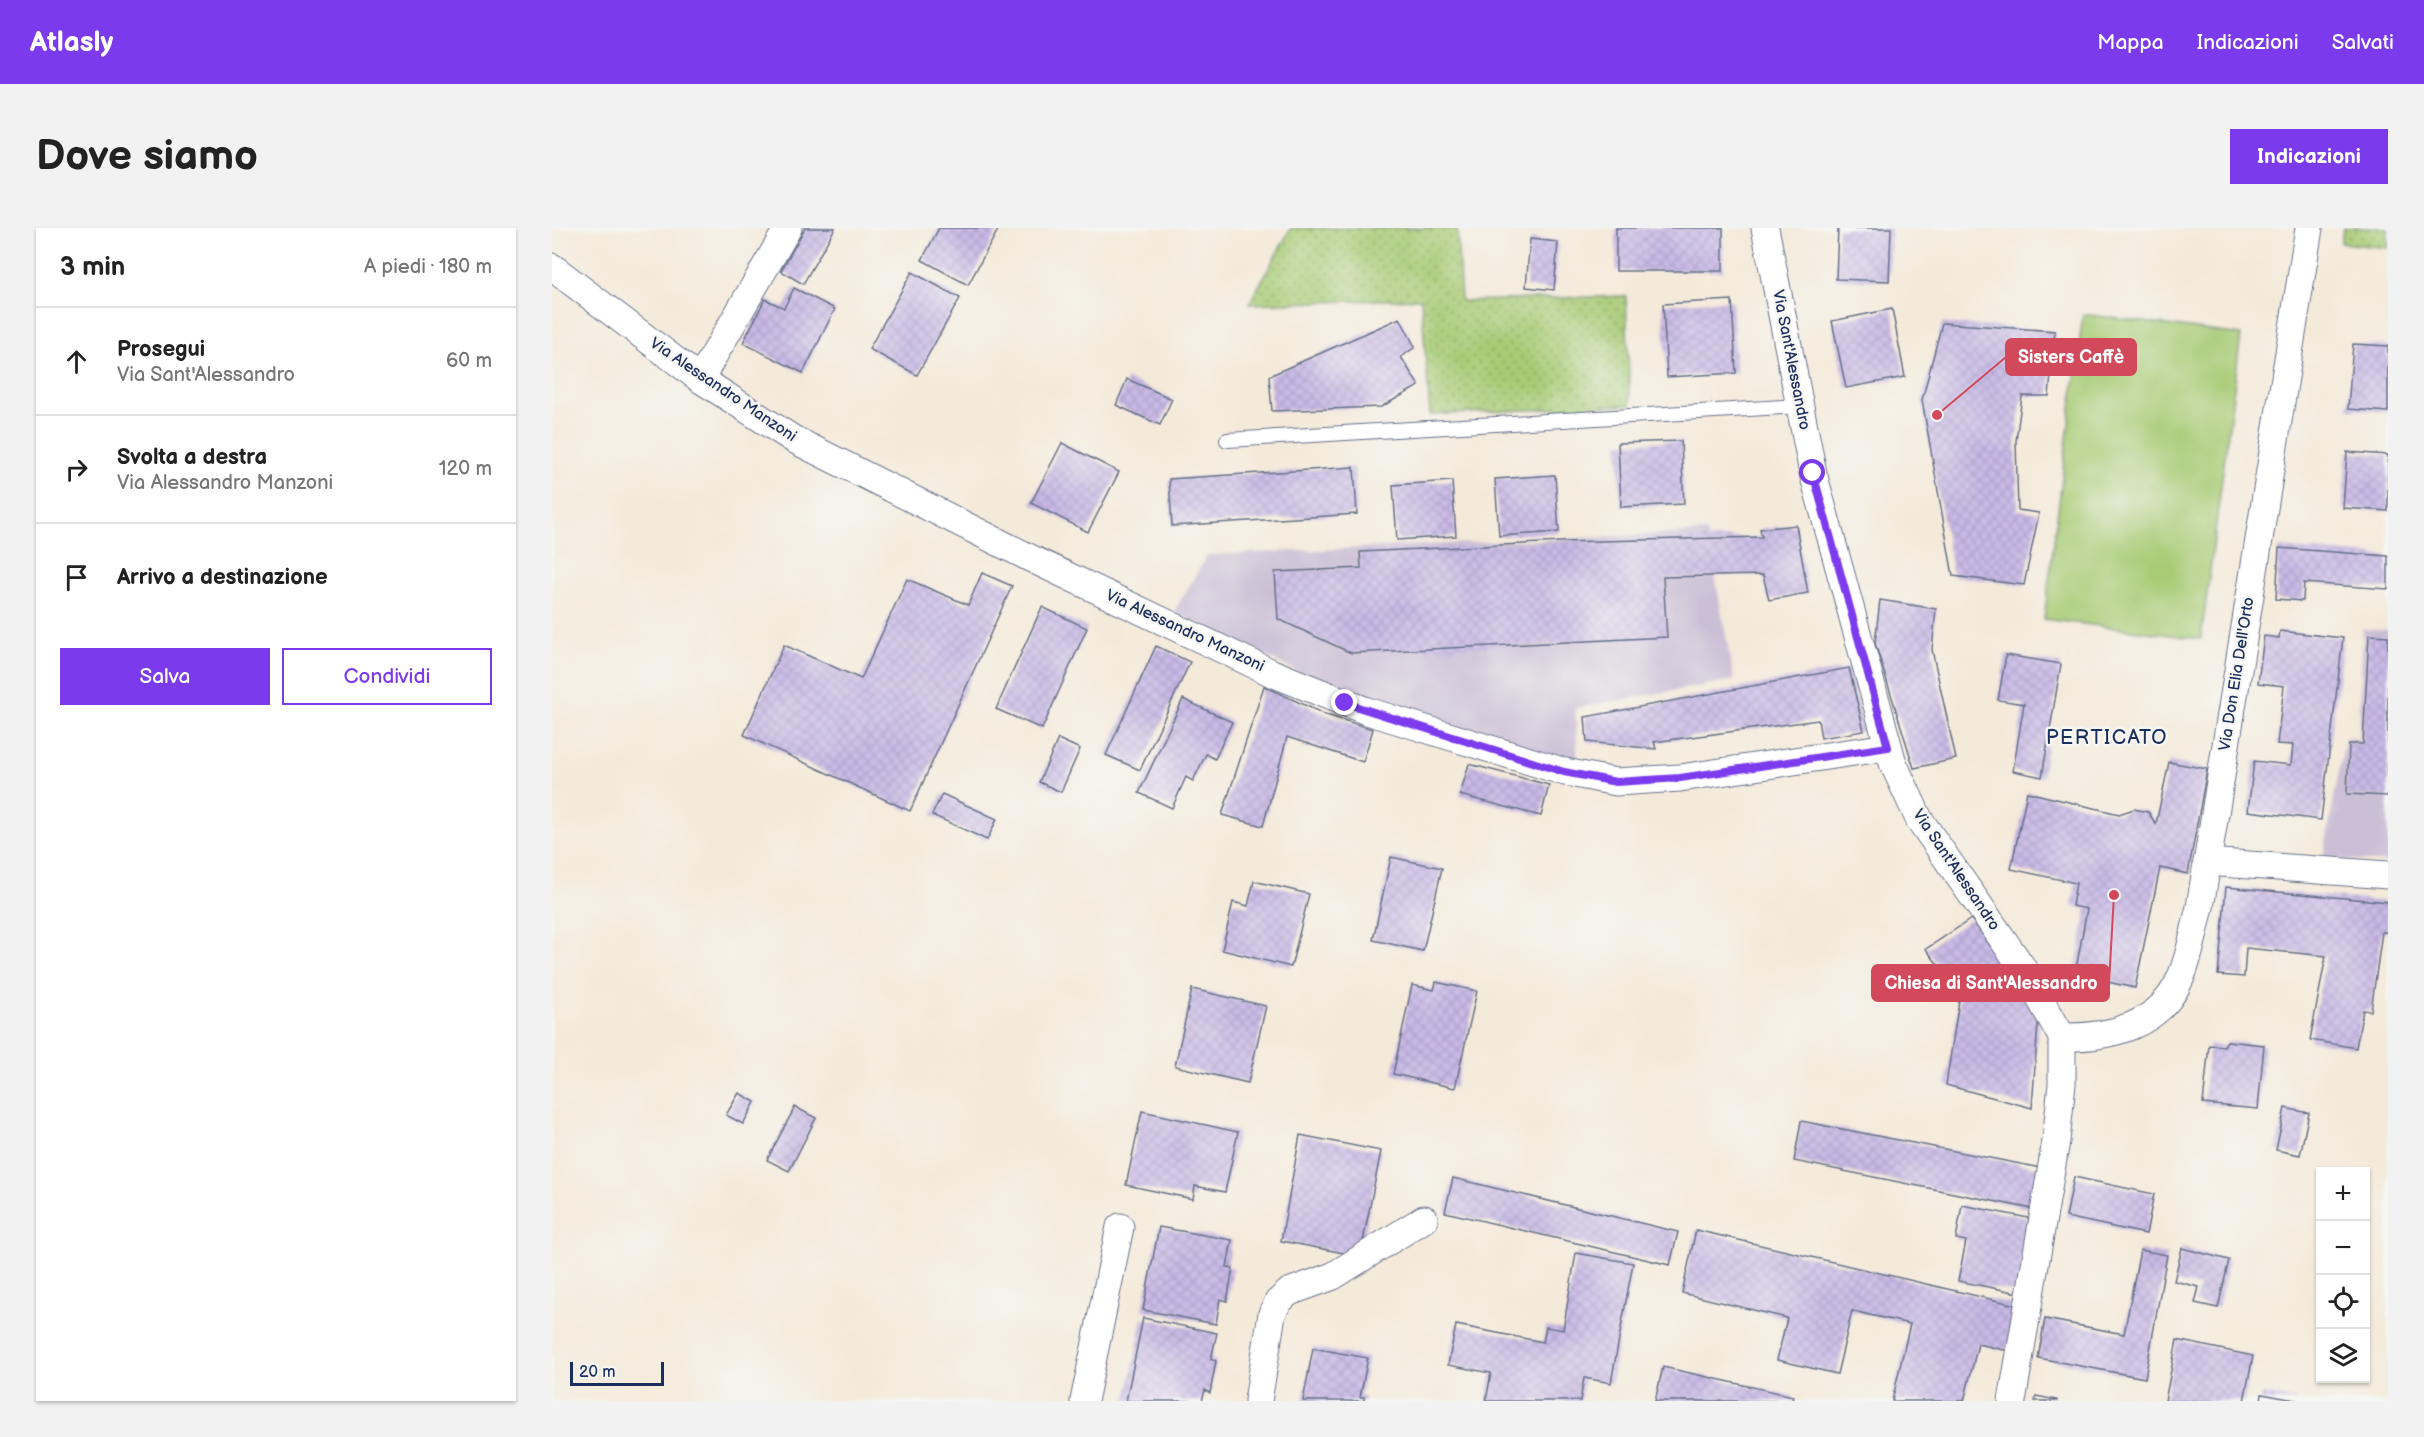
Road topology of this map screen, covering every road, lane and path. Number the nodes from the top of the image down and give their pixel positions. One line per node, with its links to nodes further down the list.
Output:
1 (788, 228): 5 (street)
2 (1765, 228): 6 (street, Via Sant'Alessandro)
3 (2309, 228): 9 (street, Via Don Elia Dell'Orto)
4 (552, 267): 5 (street, Via Alessandro Manzoni)
5 (700, 379): 8 (street, Via Alessandro Manzoni)
6 (1800, 406): 7 (lane); 8 (street, Via Sant'Alessandro)
7 (1227, 440)
8 (1888, 747): 11 (street, Via Sant'Alessandro)
9 (2207, 862): 10 (street); 11 (street, Via Don Elia Dell'Orto)
10 (2388, 875)
11 (2062, 1037): 16 (street, Via Sant'Alessandro)
12 (1424, 1219): 15 (street)
13 (1120, 1227): 14 (street)
14 (1084, 1401)
15 (1258, 1401)
16 (2012, 1401)

